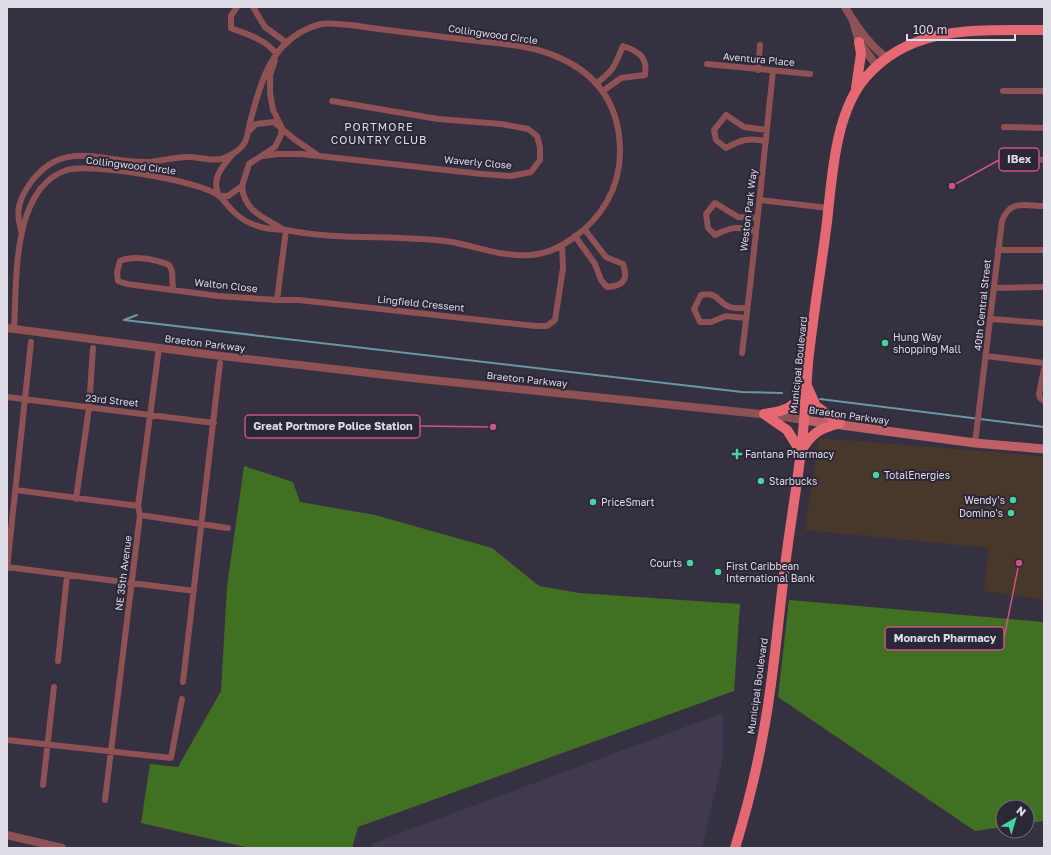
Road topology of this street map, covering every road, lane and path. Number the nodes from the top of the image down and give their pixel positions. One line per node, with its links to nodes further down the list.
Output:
1 (237, 7): 9 (street)
2 (253, 7): 7 (street)
3 (845, 7): 4 (street)
4 (853, 20): 6 (street); 10 (street)
5 (1044, 30): 10 (main road, Municipal Boulevard)
6 (859, 42): 12 (street); 17 (main road)
7 (287, 43): 9 (street, Collingwood Circle); 16 (street, Collingwood Circle)
8 (760, 45): 13 (street)
9 (276, 53): 23 (street); 26 (street, Collingwood Circle)
10 (887, 58): 12 (main road, Municipal Boulevard)
11 (707, 64): 13 (street, Aventura Place)
12 (877, 66): 17 (main road, Municipal Boulevard)
13 (758, 70): 14 (street, Aventura Place)
14 (773, 71): 15 (street, Aventura Place); 25 (street, Weston Park Way)
15 (810, 74)
16 (598, 83): 18 (street, Collingwood Circle); 18 (street)
17 (856, 90): 37 (main road, Municipal Boulevard)
18 (603, 91): 41 (street, Collingwood Circle)
19 (1004, 91): 20 (street)
20 (1044, 91)
21 (332, 102): 30 (street, Waverly Close)
22 (1004, 127): 24 (street)
23 (282, 128): 26 (street); 29 (street); 30 (street, Waverly Close)
24 (1044, 128)
25 (767, 130): 27 (street, Weston Park Way); 27 (street)
26 (247, 132): 28 (street, Collingwood Circle)
27 (766, 141): 35 (street, Weston Park Way)
28 (232, 155): 34 (street); 39 (street, Collingwood Circle)
29 (262, 156): 30 (street, Waverly Close); 33 (street)
30 (319, 156)
31 (1004, 157): 32 (street)
32 (1044, 160)
33 (242, 186): 34 (street); 40 (street, Collingwood Circle)
34 (219, 196): 39 (street, Collingwood Circle); 40 (street, Collingwood Circle)
35 (760, 200): 37 (street); 38 (street, Weston Park Way)
36 (1044, 206): 45 (street, 40th Central Street)
37 (828, 208): 64 (main road, Municipal Boulevard)
38 (757, 218): 42 (street, Weston Park Way); 42 (street)
39 (21, 230): 55 (street)
40 (286, 230): 44 (street, Collingwood Circle); 50 (street)
41 (585, 230): 43 (street, Collingwood Circle); 43 (street)
42 (755, 231): 51 (street, Weston Park Way)
43 (576, 236): 44 (street, Collingwood Circle)
44 (562, 246): 50 (street, Lingfield Cressent)
45 (998, 250): 46 (street); 48 (street, 40th Central Street)
46 (1044, 250)
47 (1044, 287): 48 (street)
48 (994, 288): 53 (street, 40th Central Street)
49 (173, 289): 49 (street, Walton Close); 50 (street, Walton Close)
50 (277, 300)
51 (747, 308): 52 (street, Weston Park Way); 52 (street)
52 (746, 318): 59 (street, Weston Park Way)
53 (991, 319): 54 (street); 60 (street, 40th Central Street)
54 (1044, 323)
55 (10, 328): 58 (street, Braeton Parkway)
56 (31, 342): 66 (street)
57 (93, 348): 68 (street)
58 (159, 348): 69 (street, NE 35th Avenue); 70 (street, Braeton Parkway)
59 (742, 353)
60 (986, 356): 62 (street); 74 (street, 40th Central Street)
61 (220, 363): 72 (street)
62 (1044, 363)
63 (1044, 368): 67 (street)
64 (807, 386): 70 (main road); 71 (main road, Municipal Boulevard); 73 (main road)
65 (7, 396): 66 (street, 23rd Street)
66 (24, 399): 68 (street, 23rd Street); 77 (street)
67 (1044, 401)
68 (89, 408): 69 (street, 23rd Street); 78 (street)
69 (151, 414): 72 (street, 23rd Street); 79 (street, NE 35th Avenue)
70 (764, 414): 71 (street, Braeton Parkway); 76 (main road)
71 (804, 420): 73 (main road, Braeton Parkway); 76 (main road, Municipal Boulevard)
72 (214, 423): 81 (street)
73 (840, 423): 74 (main road, Braeton Parkway); 76 (main road)
74 (975, 443): 75 (main road, Braeton Parkway)
75 (1044, 449)
76 (801, 452): 98 (main road, Municipal Boulevard)
77 (16, 490): 78 (street); 83 (street)
78 (76, 499): 79 (street)
79 (138, 506): 80 (street, NE 35th Avenue)
80 (140, 515): 81 (street); 85 (street, NE 35th Avenue)
81 (203, 524): 82 (street); 86 (street)
82 (228, 528)
83 (7, 568): 84 (street)
84 (67, 576): 85 (street); 87 (street)
85 (132, 582): 86 (street); 93 (street, NE 35th Avenue)
86 (194, 591): 88 (street)
87 (58, 661)
88 (183, 682)
89 (54, 687): 92 (street)
90 (182, 699): 93 (street)
91 (7, 740): 92 (street)
92 (48, 745): 93 (street); 94 (street)
93 (110, 752): 95 (street, NE 35th Avenue)
94 (43, 785)
95 (105, 800)
96 (7, 835): 97 (street)
97 (62, 848)
98 (734, 848)

